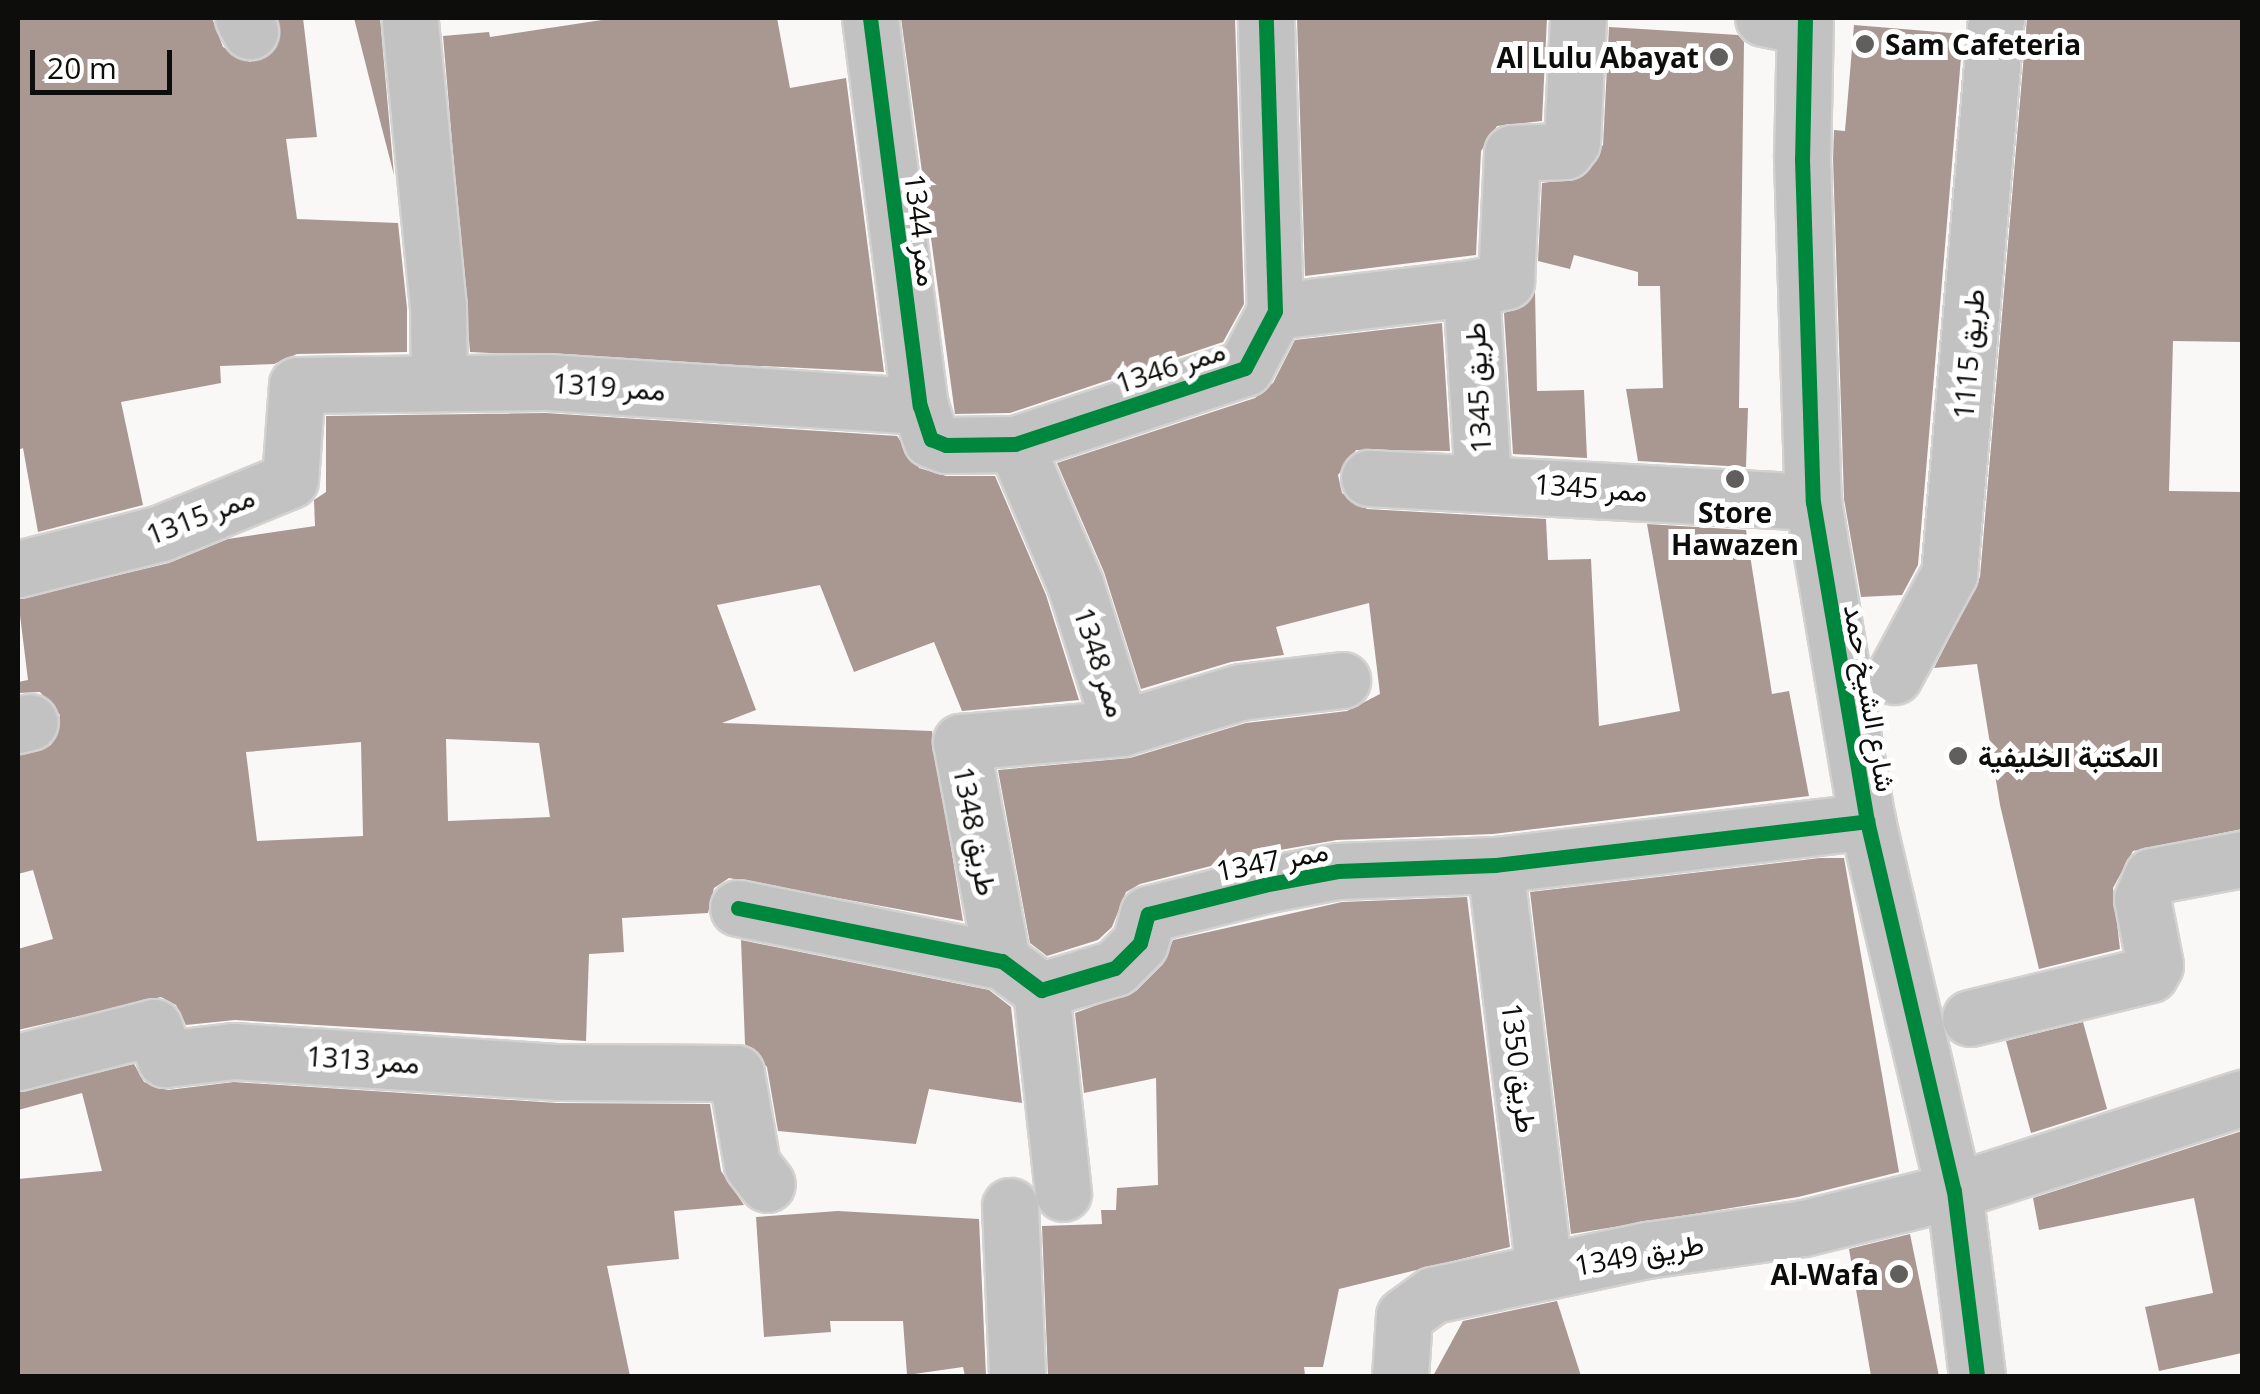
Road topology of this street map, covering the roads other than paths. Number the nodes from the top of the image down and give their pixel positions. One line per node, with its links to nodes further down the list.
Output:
1 (870, 18): 11 (street, ممر 1344)
2 (1266, 18): 8 (street, ممر 1346)
3 (1578, 18): 7 (street, طريق 1345)
4 (1996, 18): 17 (street, طريق 1115)
5 (1790, 20): 15 (street, شارع الشيخ حمد)
6 (410, 22): 9 (street)
7 (1471, 288): 8 (street); 14 (street, طريق 1345)
8 (1275, 311): 12 (street, ممر 1346)
9 (438, 384): 10 (street, ممر 1319); 11 (street, ممر 1319)
10 (297, 385): 16 (street, ممر 1315)
11 (929, 424): 12 (street, ممر 1346)
12 (1014, 444): 19 (street, ممر 1348)
13 (1369, 478): 14 (street, ممر 1345)
14 (1483, 480): 15 (street, ممر 1345)
15 (1813, 502): 20 (street, شارع الشيخ حمد)
16 (18, 569)
17 (1894, 676)
18 (1342, 680): 19 (street, ممر 1348)
19 (1121, 728): 24 (street, طريق 1348)
20 (1866, 821): 22 (street, ممر 1347); 29 (street, شارع الشيخ حمد)
21 (2242, 859): 25 (street)
22 (1494, 865): 24 (street, ممر 1347); 32 (street, طريق 1350)
23 (738, 908): 24 (street, ممر 1347)
24 (1022, 976): 30 (street, طريق 1348)
25 (1970, 1018)
26 (18, 1062): 28 (street, ممر 1313)
27 (2242, 1098): 29 (street, طريق 1349)
28 (767, 1184)
29 (1954, 1191): 32 (street, طريق 1349); 35 (street, شارع الشيخ حمد)
30 (1063, 1194)
31 (1010, 1206): 33 (street)
32 (1544, 1270): 34 (street, طريق 1349)
33 (1018, 1376)
34 (1394, 1376)
35 (1977, 1376)

